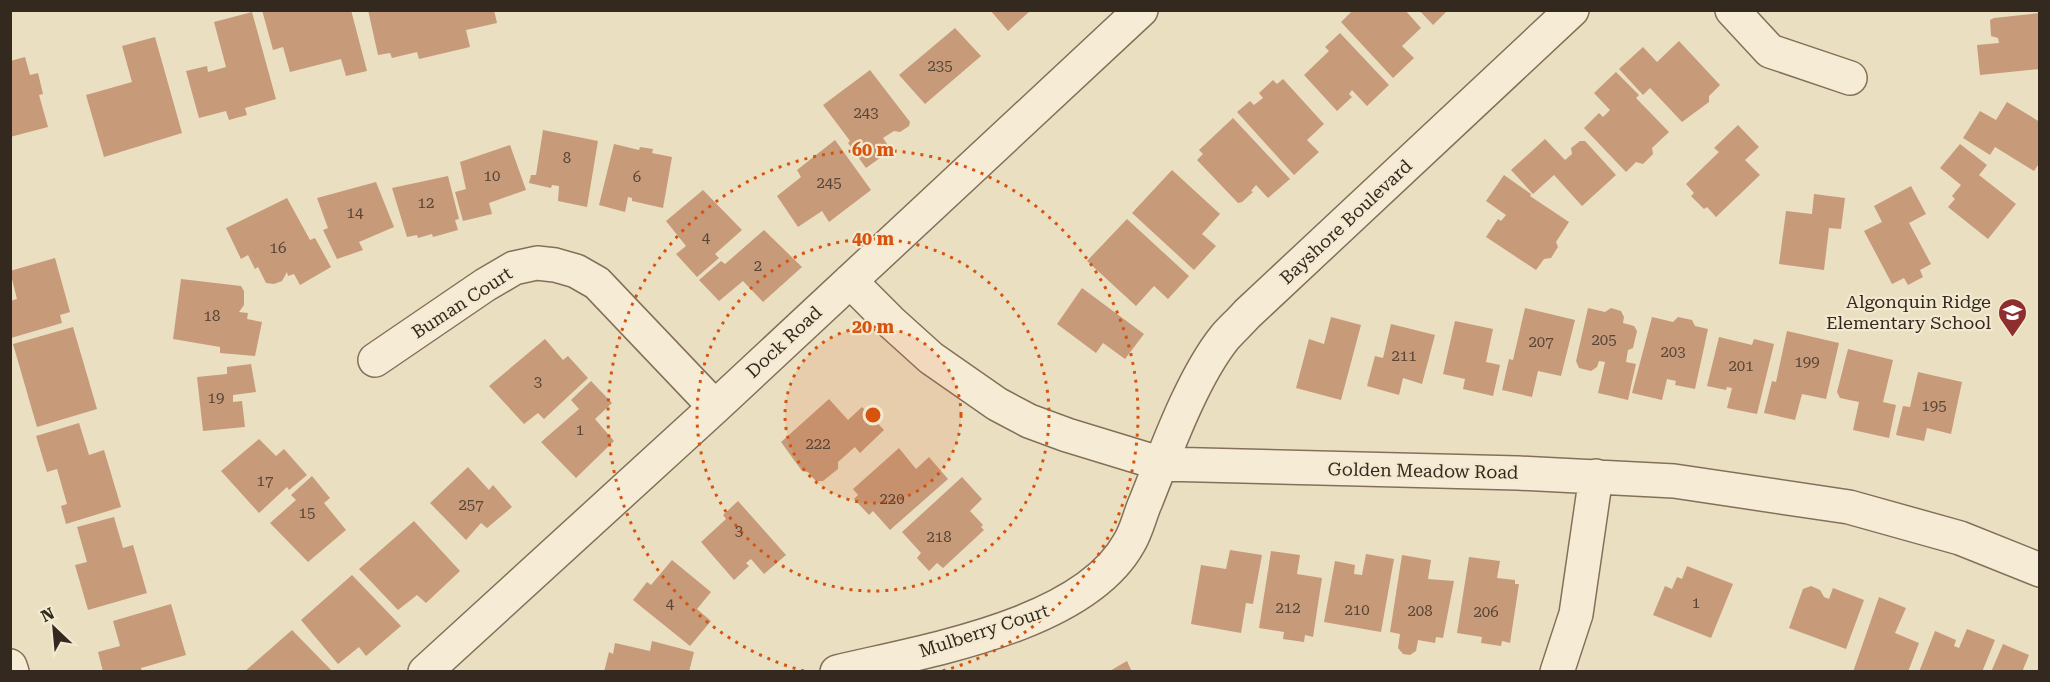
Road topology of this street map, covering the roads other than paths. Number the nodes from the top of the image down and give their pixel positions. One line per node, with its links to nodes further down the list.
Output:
1 (1141, 10): 5 (street, Dock Road)
2 (1572, 10): 8 (street, Bayshore Boulevard)
3 (1732, 10): 4 (street)
4 (1850, 78)
5 (850, 281): 7 (street, Dock Road); 8 (street, Golden Meadow Road)
6 (375, 360): 7 (street, Buman Court)
7 (715, 407): 13 (street, Dock Road)
8 (1162, 464): 9 (street, Golden Meadow Road); 14 (street, Mulberry Court)
9 (1596, 476): 10 (street, Golden Meadow Road); 15 (street)
10 (2040, 570)
11 (10, 666): 12 (street)
12 (12, 672)
13 (424, 672)
14 (837, 672)
15 (1557, 672)

